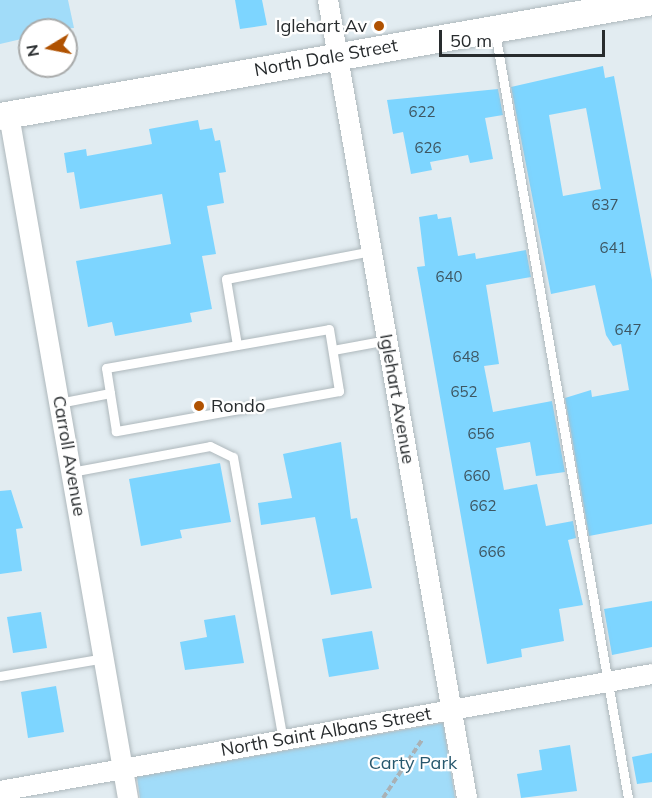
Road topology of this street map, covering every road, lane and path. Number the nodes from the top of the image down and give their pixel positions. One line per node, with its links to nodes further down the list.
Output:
1 (328, 0): 4 (street, Iglehart Avenue)
2 (652, 1): 3 (main road, North Dale Street)
3 (494, 30): 4 (main road, North Dale Street); 16 (lane)
4 (338, 55): 5 (main road, North Dale Street); 6 (street, Iglehart Avenue)
5 (4, 115): 11 (street, Carroll Avenue)
6 (372, 251): 7 (street, Iglehart Avenue); 8 (lane)
7 (387, 340): 9 (lane); 17 (street, Iglehart Avenue)
8 (237, 345): 9 (lane); 10 (lane)
9 (333, 350): 10 (lane)
10 (110, 393): 11 (lane)
11 (59, 403): 12 (street, Carroll Avenue)
12 (71, 472): 13 (street, Carroll Avenue); 18 (lane)
13 (104, 658): 15 (lane); 20 (street, Carroll Avenue)
14 (652, 674): 16 (street, North Saint Albans Street)
15 (0, 676)
16 (607, 682): 17 (street, North Saint Albans Street); 25 (lane)
17 (451, 710): 18 (street, North Saint Albans Street); 24 (street, Iglehart Avenue)
18 (283, 740): 20 (street, North Saint Albans Street)
19 (422, 740): 23 (path)
20 (123, 769): 21 (street, North Saint Albans Street); 22 (street, Carroll Avenue)
21 (0, 791)
22 (128, 798)
23 (382, 798)
24 (467, 798)
25 (628, 798)

